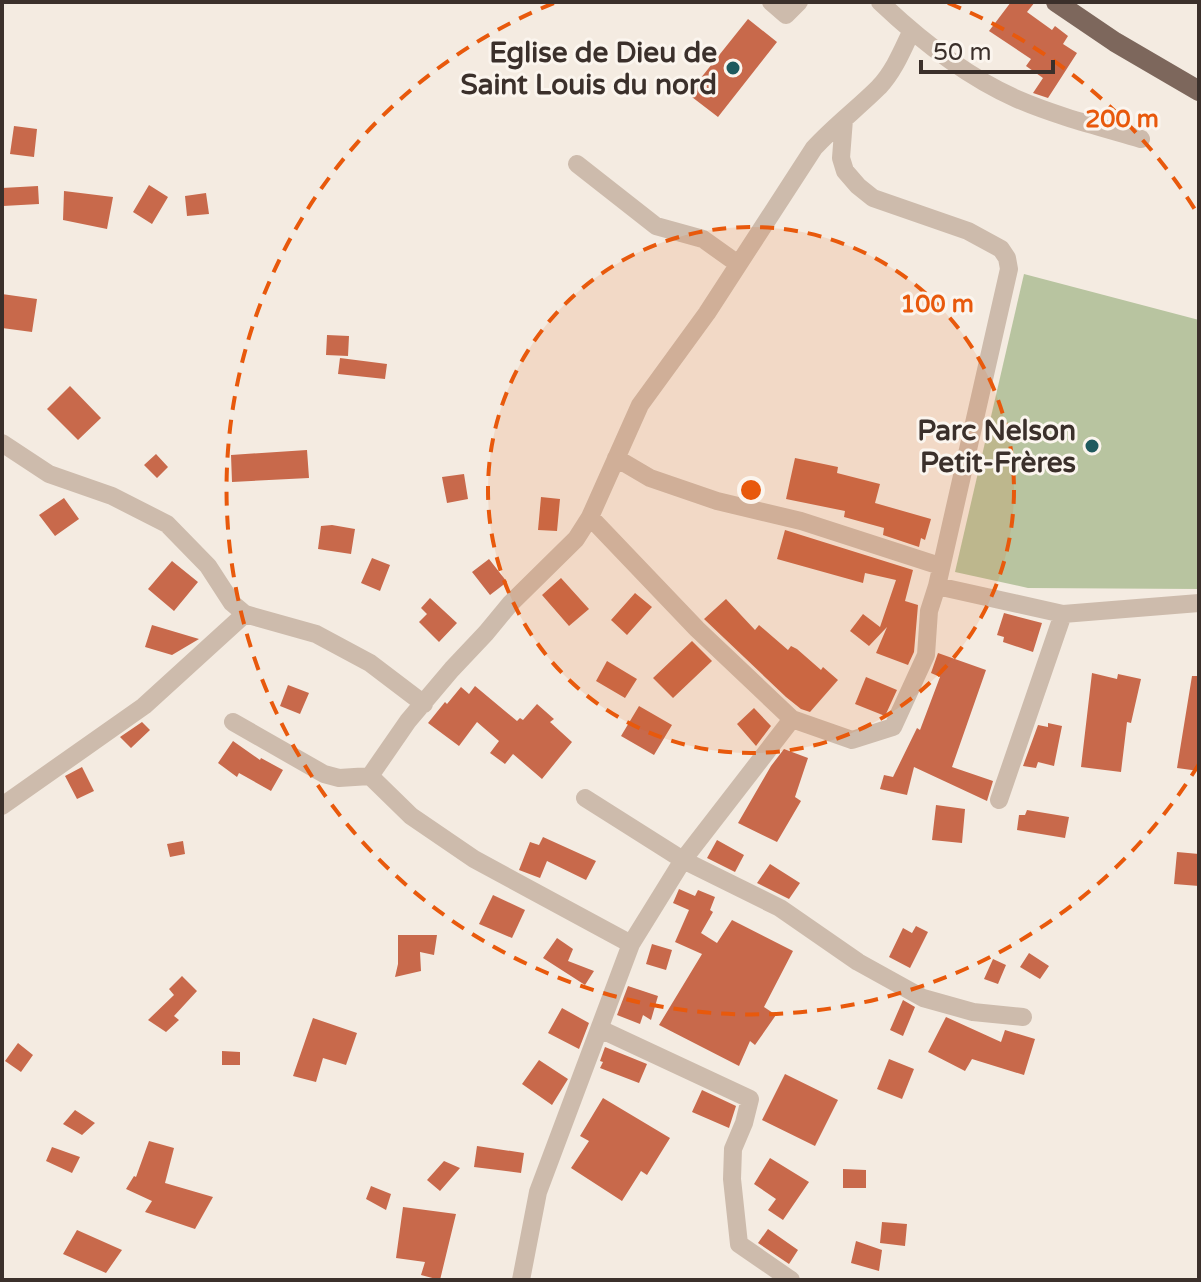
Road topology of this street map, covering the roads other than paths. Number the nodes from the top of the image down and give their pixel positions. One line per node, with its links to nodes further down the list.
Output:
1 (771, 2): 2 (street)
2 (799, 2)
3 (880, 2): 5 (street)
4 (1056, 2): 6 (main road)
5 (911, 32): 7 (street); 8 (street)
6 (1199, 91)
7 (844, 119): 10 (street); 14 (street)
8 (1141, 139)
9 (577, 164): 10 (street)
10 (738, 264): 12 (street)
11 (2, 443): 17 (street)
12 (616, 458): 13 (street); 14 (street)
13 (590, 517): 19 (street); 20 (street)
14 (940, 566): 15 (street)
15 (937, 586): 18 (street); 20 (street)
16 (1199, 603): 18 (street)
17 (245, 614): 19 (street); 25 (street)
18 (1063, 614): 24 (street)
19 (424, 704): 22 (street)
20 (792, 719): 26 (street)
21 (233, 722): 22 (street)
22 (370, 776): 27 (street)
23 (585, 798): 26 (street)
24 (999, 800)
25 (2, 806)
26 (683, 860): 27 (street); 28 (street)
27 (631, 944): 29 (street)
28 (1023, 1017)
29 (600, 1029): 30 (street); 31 (street)
30 (521, 1280)
31 (791, 1280)

